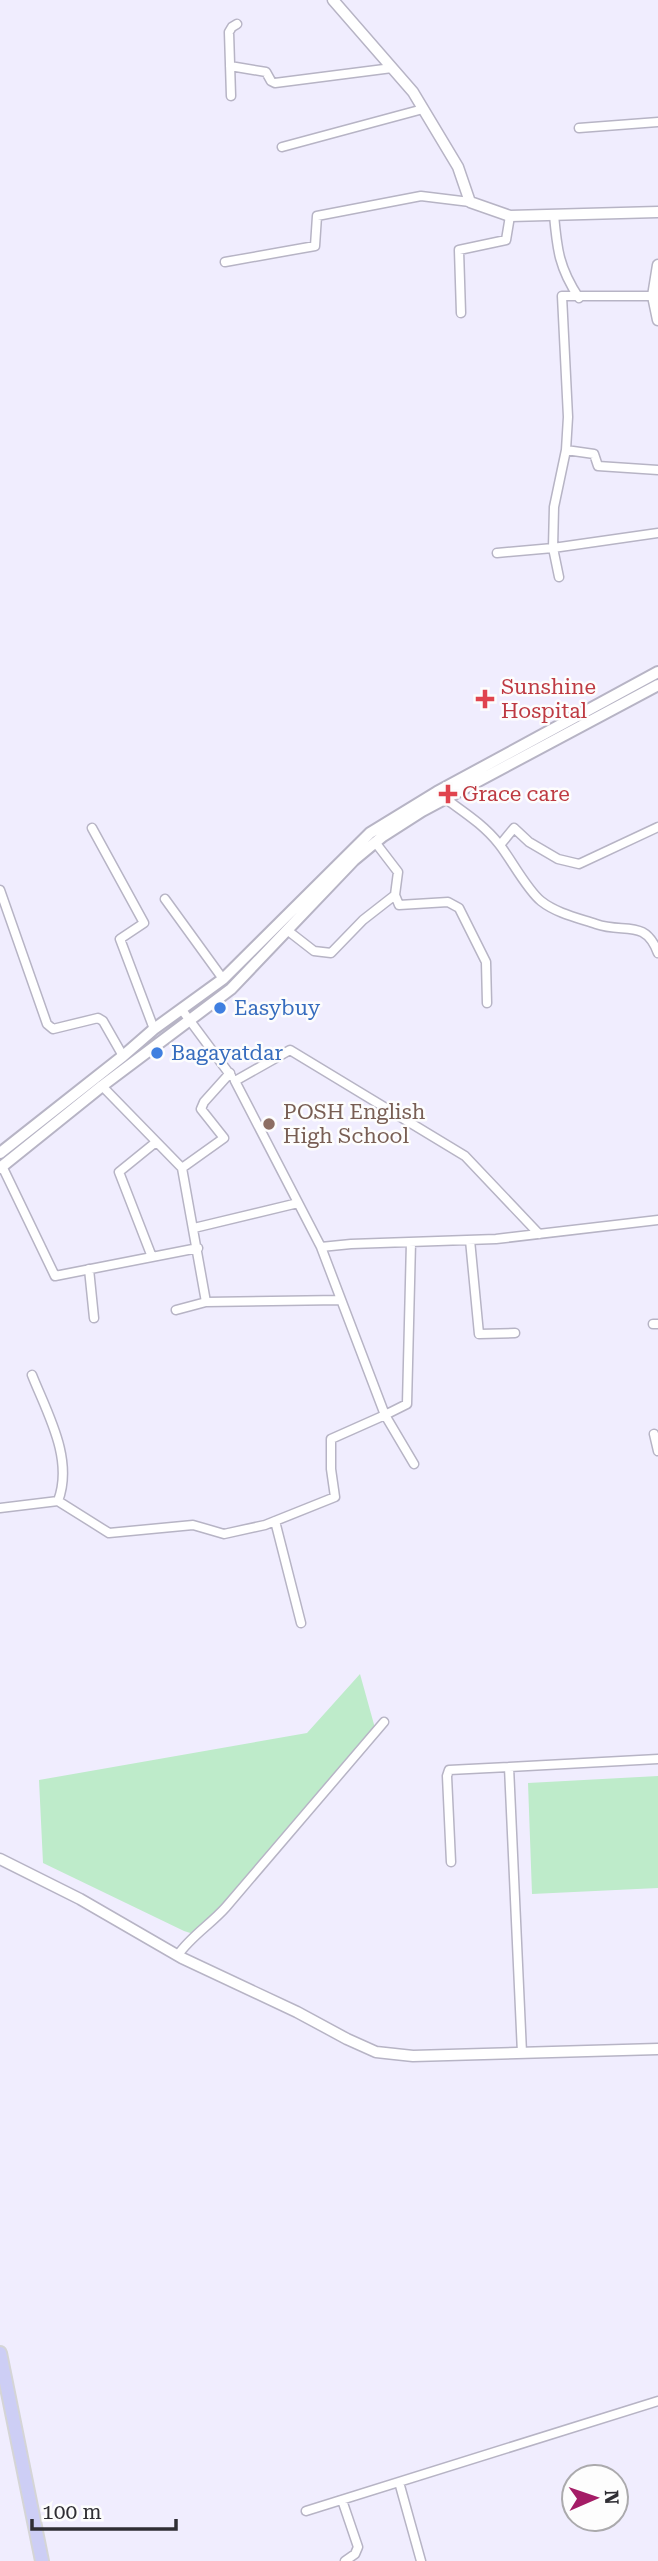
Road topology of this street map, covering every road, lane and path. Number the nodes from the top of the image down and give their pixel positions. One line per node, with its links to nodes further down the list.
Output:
1 (333, 0): 4 (street)
2 (237, 24): 3 (street)
3 (230, 66): 4 (street); 5 (street)
4 (392, 68): 6 (street)
5 (231, 96)
6 (424, 109): 9 (street); 10 (street)
7 (658, 122): 8 (street)
8 (579, 128)
9 (282, 147)
10 (470, 202): 13 (street); 14 (street)
11 (658, 212): 12 (street)
12 (554, 215): 13 (street); 17 (street)
13 (510, 216): 18 (street)
14 (225, 262)
15 (658, 265): 16 (street)
16 (653, 296): 17 (street); 19 (street)
17 (579, 298): 20 (street)
18 (461, 313)
19 (658, 320)
20 (566, 450): 21 (street); 23 (street)
21 (658, 470)
22 (658, 533): 23 (street)
23 (554, 548): 24 (street); 25 (street)
24 (496, 553)
25 (559, 577)
26 (658, 672): 28 (main road)
27 (658, 685): 28 (main road)
28 (512, 758): 29 (main road); 39 (main road)
29 (446, 799): 32 (main road); 33 (street)
30 (658, 827): 33 (street)
31 (92, 828): 43 (street)
32 (375, 842): 35 (street); 37 (main road)
33 (500, 845): 38 (street)
34 (0, 890): 44 (street)
35 (395, 895): 37 (street); 40 (street)
36 (165, 899): 39 (street)
37 (287, 930): 42 (main road)
38 (658, 953)
39 (223, 979): 41 (main road)
40 (487, 1003)
41 (182, 1010): 42 (street); 43 (main road)
42 (191, 1021): 45 (street); 46 (main road)
43 (154, 1029): 44 (main road)
44 (123, 1056): 48 (main road)
45 (232, 1077): 50 (street); 51 (street); 54 (street)
46 (102, 1086): 47 (street); 49 (main road)
47 (156, 1142): 50 (street); 59 (street)
48 (0, 1153)
49 (1, 1167): 60 (street)
50 (182, 1168): 53 (street)
51 (299, 1203): 53 (street); 57 (street)
52 (658, 1220): 54 (street)
53 (194, 1228): 58 (street)
54 (540, 1234): 55 (street)
55 (470, 1240): 56 (street); 65 (street)
56 (411, 1242): 57 (street); 67 (street)
57 (321, 1247): 61 (street)
58 (198, 1248): 59 (street); 62 (street)
59 (152, 1257): 60 (street)
60 (89, 1269): 64 (street)
61 (341, 1300): 62 (street); 67 (street)
62 (206, 1302): 63 (street)
63 (176, 1310)
64 (94, 1318)
65 (515, 1333)
66 (32, 1375): 71 (street)
67 (385, 1415): 70 (street); 73 (street)
68 (654, 1434): 69 (street)
69 (658, 1451)
70 (414, 1464)
71 (58, 1501): 72 (street); 73 (street)
72 (0, 1508)
73 (275, 1521): 74 (street)
74 (301, 1623)
75 (384, 1723): 80 (street)
76 (658, 1759): 77 (street)
77 (509, 1767): 79 (street); 82 (street)
78 (0, 1859): 80 (street)
79 (451, 1862)
80 (178, 1955): 82 (street)
81 (658, 2049): 82 (street)
82 (522, 2053)
83 (0, 2353): 88 (main road)
84 (658, 2401): 85 (street)
85 (399, 2482): 86 (street); 90 (street)
86 (342, 2500): 87 (street); 89 (street)
87 (306, 2511)
88 (42, 2561)
89 (345, 2561)
90 (421, 2561)

